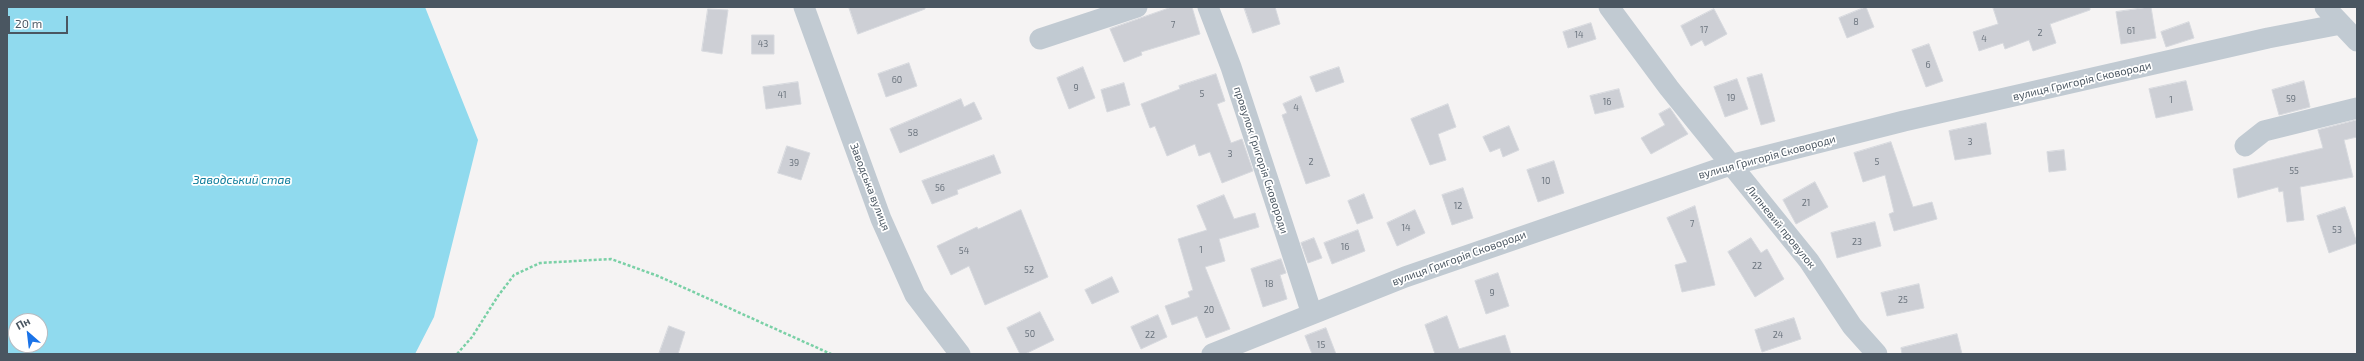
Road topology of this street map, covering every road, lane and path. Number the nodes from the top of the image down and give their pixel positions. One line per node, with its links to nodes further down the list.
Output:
1 (804, 7): 15 (street, Заводська вулиця)
2 (1137, 7): 7 (street)
3 (1208, 7): 12 (street, провулок Григорія Сковороди)
4 (1609, 7): 11 (street, Липневий провулок)
5 (2325, 7): 6 (street)
6 (2341, 24): 8 (street); 11 (street, вулиця Григорія Сковороди)
7 (1040, 39)
8 (2357, 41)
9 (2357, 108): 10 (street)
10 (2245, 146)
11 (1730, 165): 12 (street, вулиця Григорія Сковороди); 17 (street, Липневий провулок)
12 (1312, 314): 16 (street, вулиця Григорія Сковороди)
13 (457, 354): 14 (path)
14 (831, 354)
15 (960, 354)
16 (1212, 354)
17 (1877, 354)

